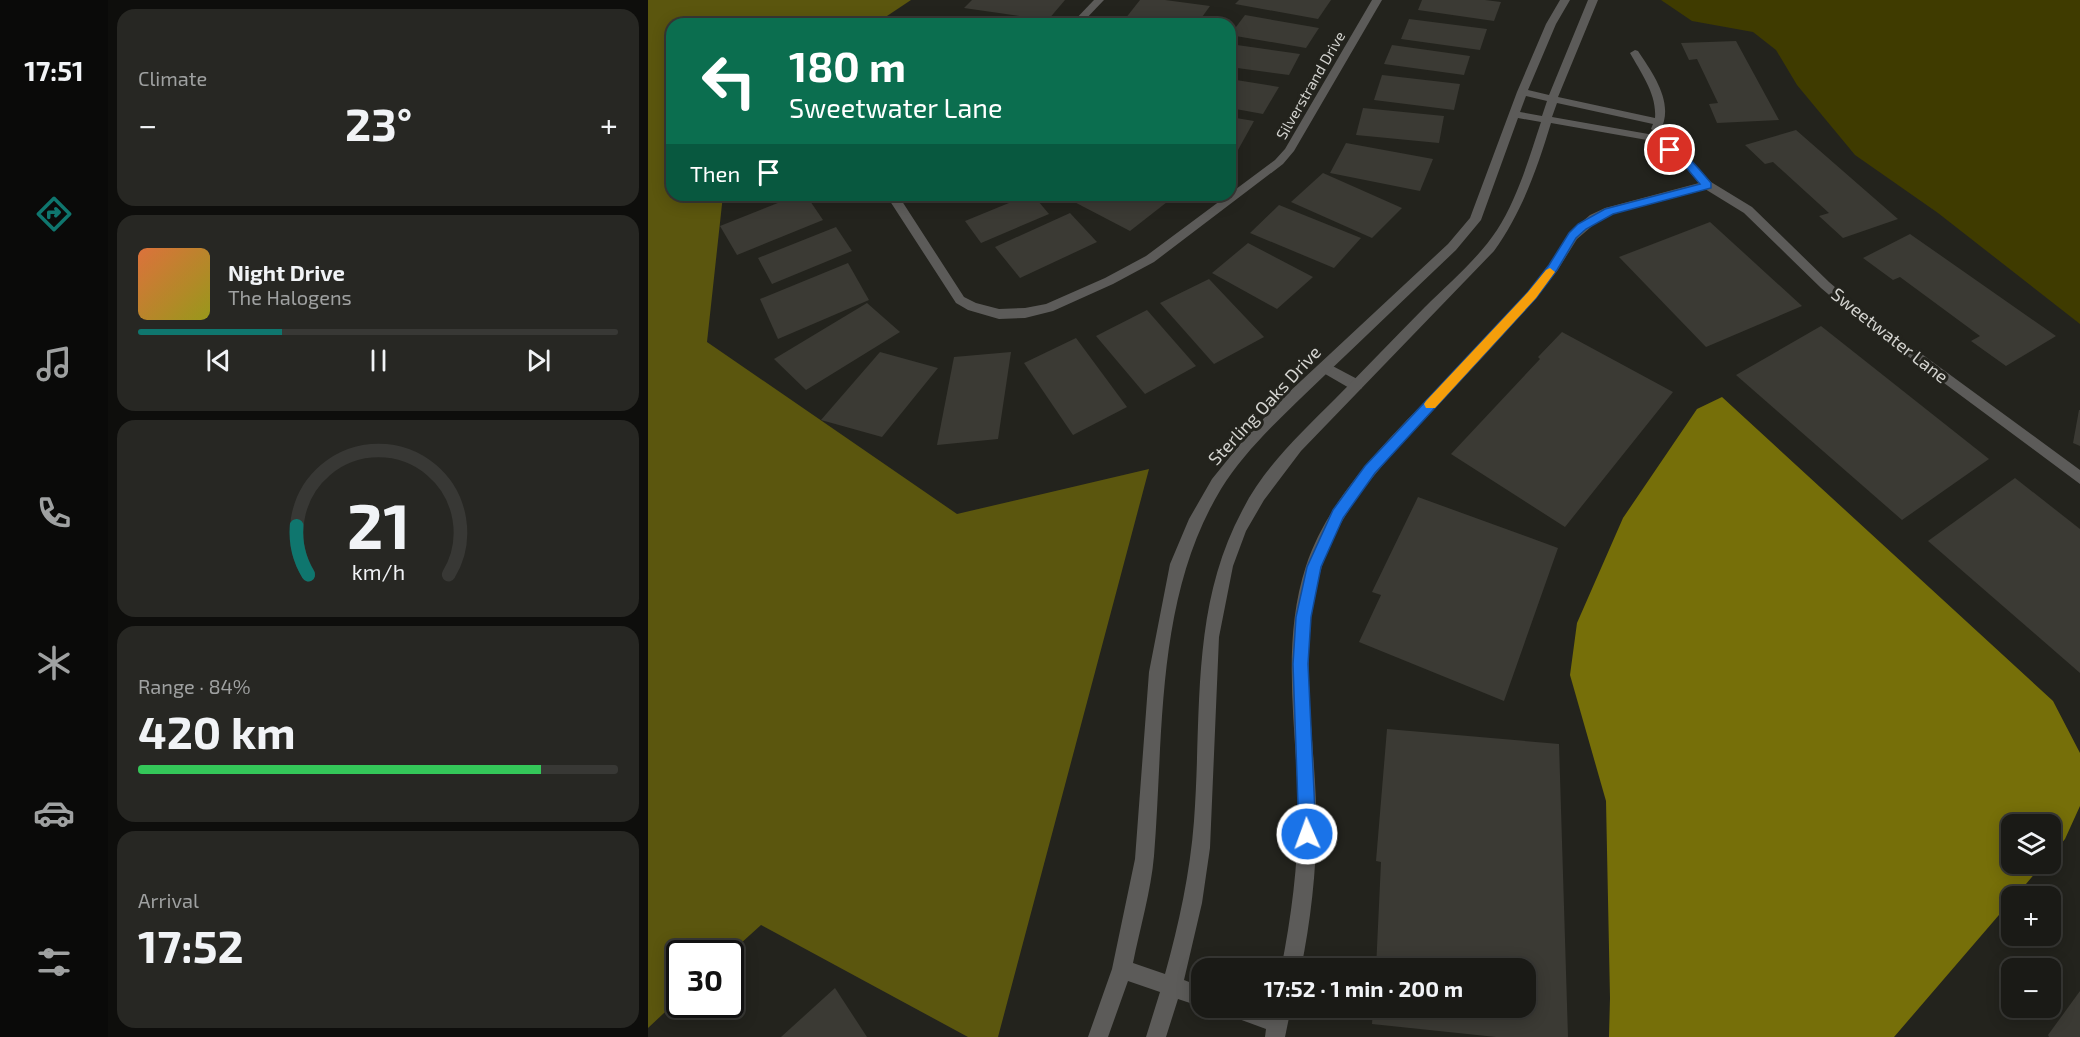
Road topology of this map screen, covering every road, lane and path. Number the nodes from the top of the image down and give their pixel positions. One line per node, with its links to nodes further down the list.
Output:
1 (1099, 0): 5 (street)
2 (1377, 0): 14 (street, Silverstrand Drive)
3 (1565, 0): 7 (street, Sterling Oaks Drive)
4 (1593, 0): 8 (street)
5 (1082, 18)
6 (1635, 53): 11 (street)
7 (1522, 92): 8 (street); 9 (street, Sterling Oaks Drive)
8 (1553, 98): 10 (street); 11 (street)
9 (1515, 114): 10 (street, Sweetwater Lane); 17 (street, Sterling Oaks Drive)
10 (1546, 119): 12 (street, Sweetwater Lane); 18 (street)
11 (1660, 122): 12 (street)
12 (1650, 137): 13 (street, Sweetwater Lane)
13 (1707, 185): 19 (street, Sweetwater Lane); 20 (street)
14 (1236, 194)
15 (896, 201): 16 (street, Silverstrand Drive)
16 (1227, 201)
17 (1325, 367): 18 (street); 21 (street, Sterling Oaks Drive)
18 (1356, 385): 22 (street)
19 (2080, 478)
20 (1293, 958)
21 (1122, 969): 22 (street); 26 (street, Sterling Oaks Drive)
22 (1173, 987): 23 (street); 27 (street)
23 (1191, 993)
24 (1264, 1018): 25 (street)
25 (1278, 1023)
26 (1098, 1037)
27 (1156, 1037)

